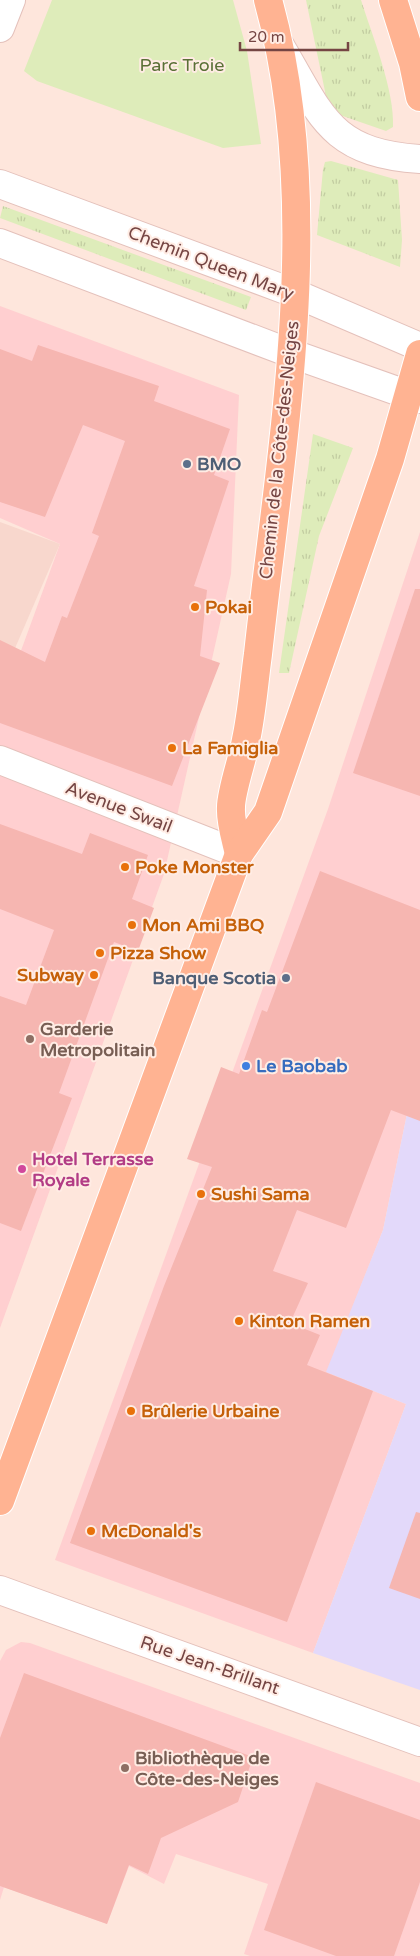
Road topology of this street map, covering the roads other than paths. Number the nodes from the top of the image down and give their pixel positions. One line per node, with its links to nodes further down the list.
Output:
1 (10, 0): 4 (street)
2 (268, 0): 5 (main road, Chemin de la Côte-des-Neiges)
3 (393, 0): 6 (main road)
4 (0, 28)
5 (279, 42): 7 (street, Chemin de la Côte-des-Neiges); 10 (main road, Chemin de la Côte-des-Neiges)
6 (420, 97)
7 (420, 159)
8 (0, 184): 10 (street, Chemin Queen Mary)
9 (0, 243): 12 (street)
10 (294, 293): 11 (street, Chemin Queen Mary); 12 (main road, Chemin de la Côte-des-Neiges)
11 (420, 347)
12 (290, 353): 14 (street); 16 (main road, Chemin de la Côte-des-Neiges)
13 (420, 354): 14 (main road, Chemin de la Côte-des-Neiges)
14 (415, 397): 16 (main road, Chemin de la Côte-des-Neiges)
15 (0, 760): 16 (street, Avenue Swail)
16 (239, 854): 17 (main road, Chemin de la Côte-des-Neiges)
17 (0, 1501)
18 (0, 1590): 19 (street, Rue Jean-Brillant)
19 (420, 1742)

